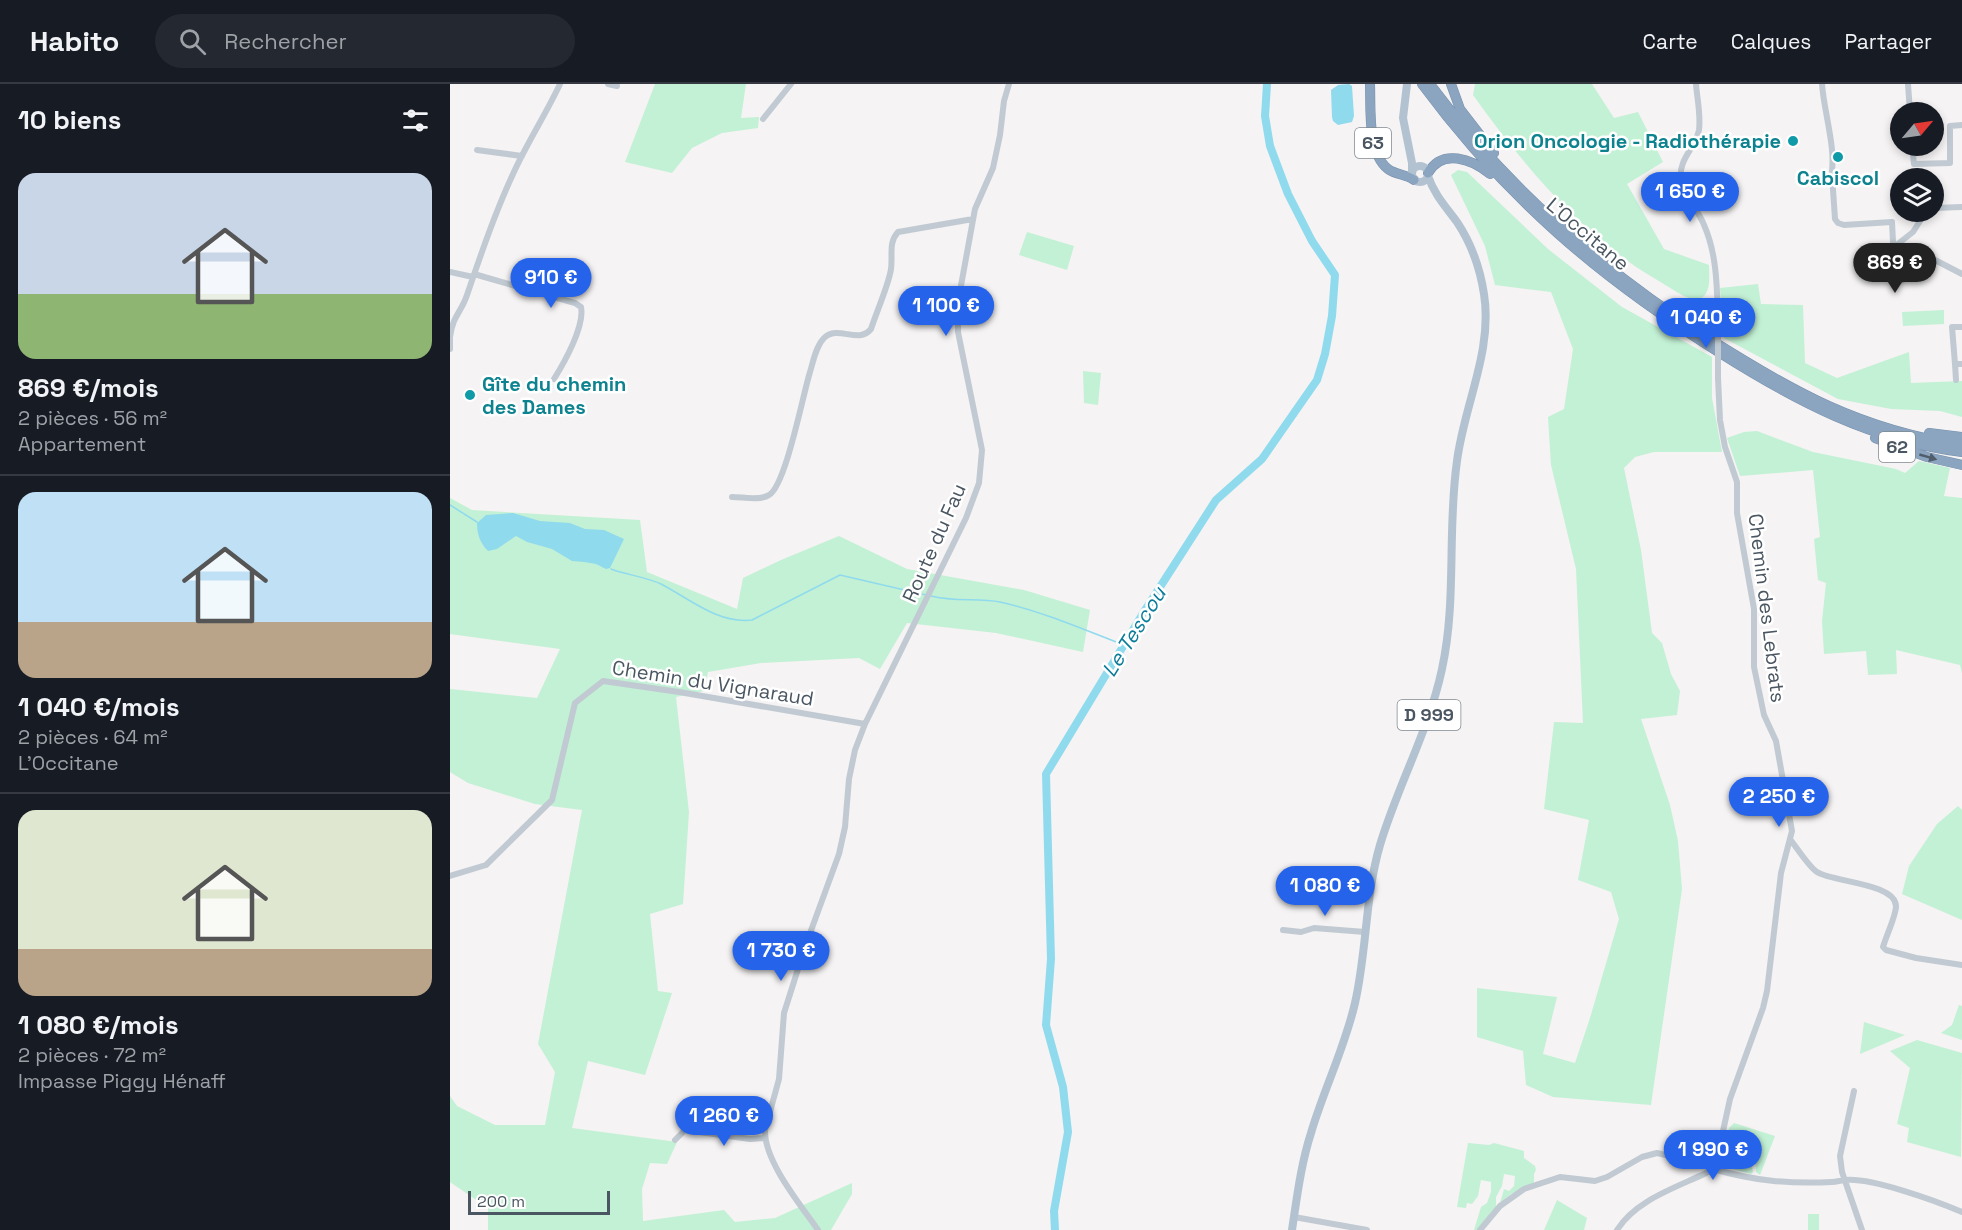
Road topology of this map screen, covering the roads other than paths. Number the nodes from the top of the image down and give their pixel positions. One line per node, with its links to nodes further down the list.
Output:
1 (560, 84): 19 (street)
2 (608, 84): 13 (street)
3 (791, 84): 15 (street)
4 (1009, 84): 27 (street, Route du Fau)
5 (1370, 84): 22 (highway, 63)
6 (1422, 84): 26 (highway, L'Occitane)
7 (1430, 84): 26 (highway, L'Occitane)
8 (1450, 84): 26 (highway)
9 (1696, 84): 47 (street, Chemin des Lebrats, bridge)
10 (1822, 84): 29 (street)
11 (1908, 84): 14 (street)
12 (1407, 85): 17 (main road, D 999)
13 (617, 86)
14 (1909, 102)
15 (763, 119)
16 (1962, 125): 20 (street)
17 (1407, 145): 21 (main road, D 999); 22 (main road, D 999)
18 (477, 150): 19 (street)
19 (522, 156): 32 (street)
20 (1913, 156)
21 (1426, 172): 22 (main road); 22 (main road); 23 (main road, D 999); 26 (highway)
22 (1415, 178): 23 (main road, D 999)
23 (1438, 198): 50 (main road, D 999)
24 (1962, 207): 25 (street)
25 (1944, 208)
26 (1535, 209): 39 (highway, L'Occitane); 40 (highway, L'Occitane)
27 (973, 219): 45 (street); 46 (street, Route du Fau)
28 (1919, 222): 29 (street)
29 (1894, 247): 31 (street)
30 (450, 272): 32 (street)
31 (1962, 274)
32 (474, 275): 34 (street); 37 (street)
33 (1962, 327): 36 (street)
34 (450, 338): 35 (street)
35 (450, 349)
36 (1959, 364): 38 (street)
37 (554, 379)
38 (1956, 380)
39 (1836, 418): 43 (highway, L'Occitane); 44 (highway, 62, one-way to 44)
40 (1857, 419): 41 (highway, 62); 42 (highway, L'Occitane)
41 (1962, 437)
42 (1962, 445)
43 (1962, 452)
44 (1962, 465)
45 (732, 497)
46 (865, 724): 48 (street, Chemin du Vignaraud); 53 (street, Route du Fau)
47 (1790, 839): 51 (street); 55 (street, Chemin des Lebrats)
48 (450, 876)
49 (1283, 930): 50 (street)
50 (1365, 932): 58 (main road, D 999)
51 (1962, 965)
52 (1854, 1091): 56 (street)
53 (765, 1138): 54 (street); 59 (street)
54 (675, 1140)
55 (1713, 1169): 56 (street); 62 (street); 63 (street)
56 (1846, 1180): 57 (street); 64 (street)
57 (1962, 1212)
58 (1294, 1217): 60 (main road, D 999); 61 (street)
59 (818, 1230)
60 (1292, 1230)
61 (1367, 1230)
62 (1480, 1230)
63 (1617, 1230)
64 (1862, 1230)

